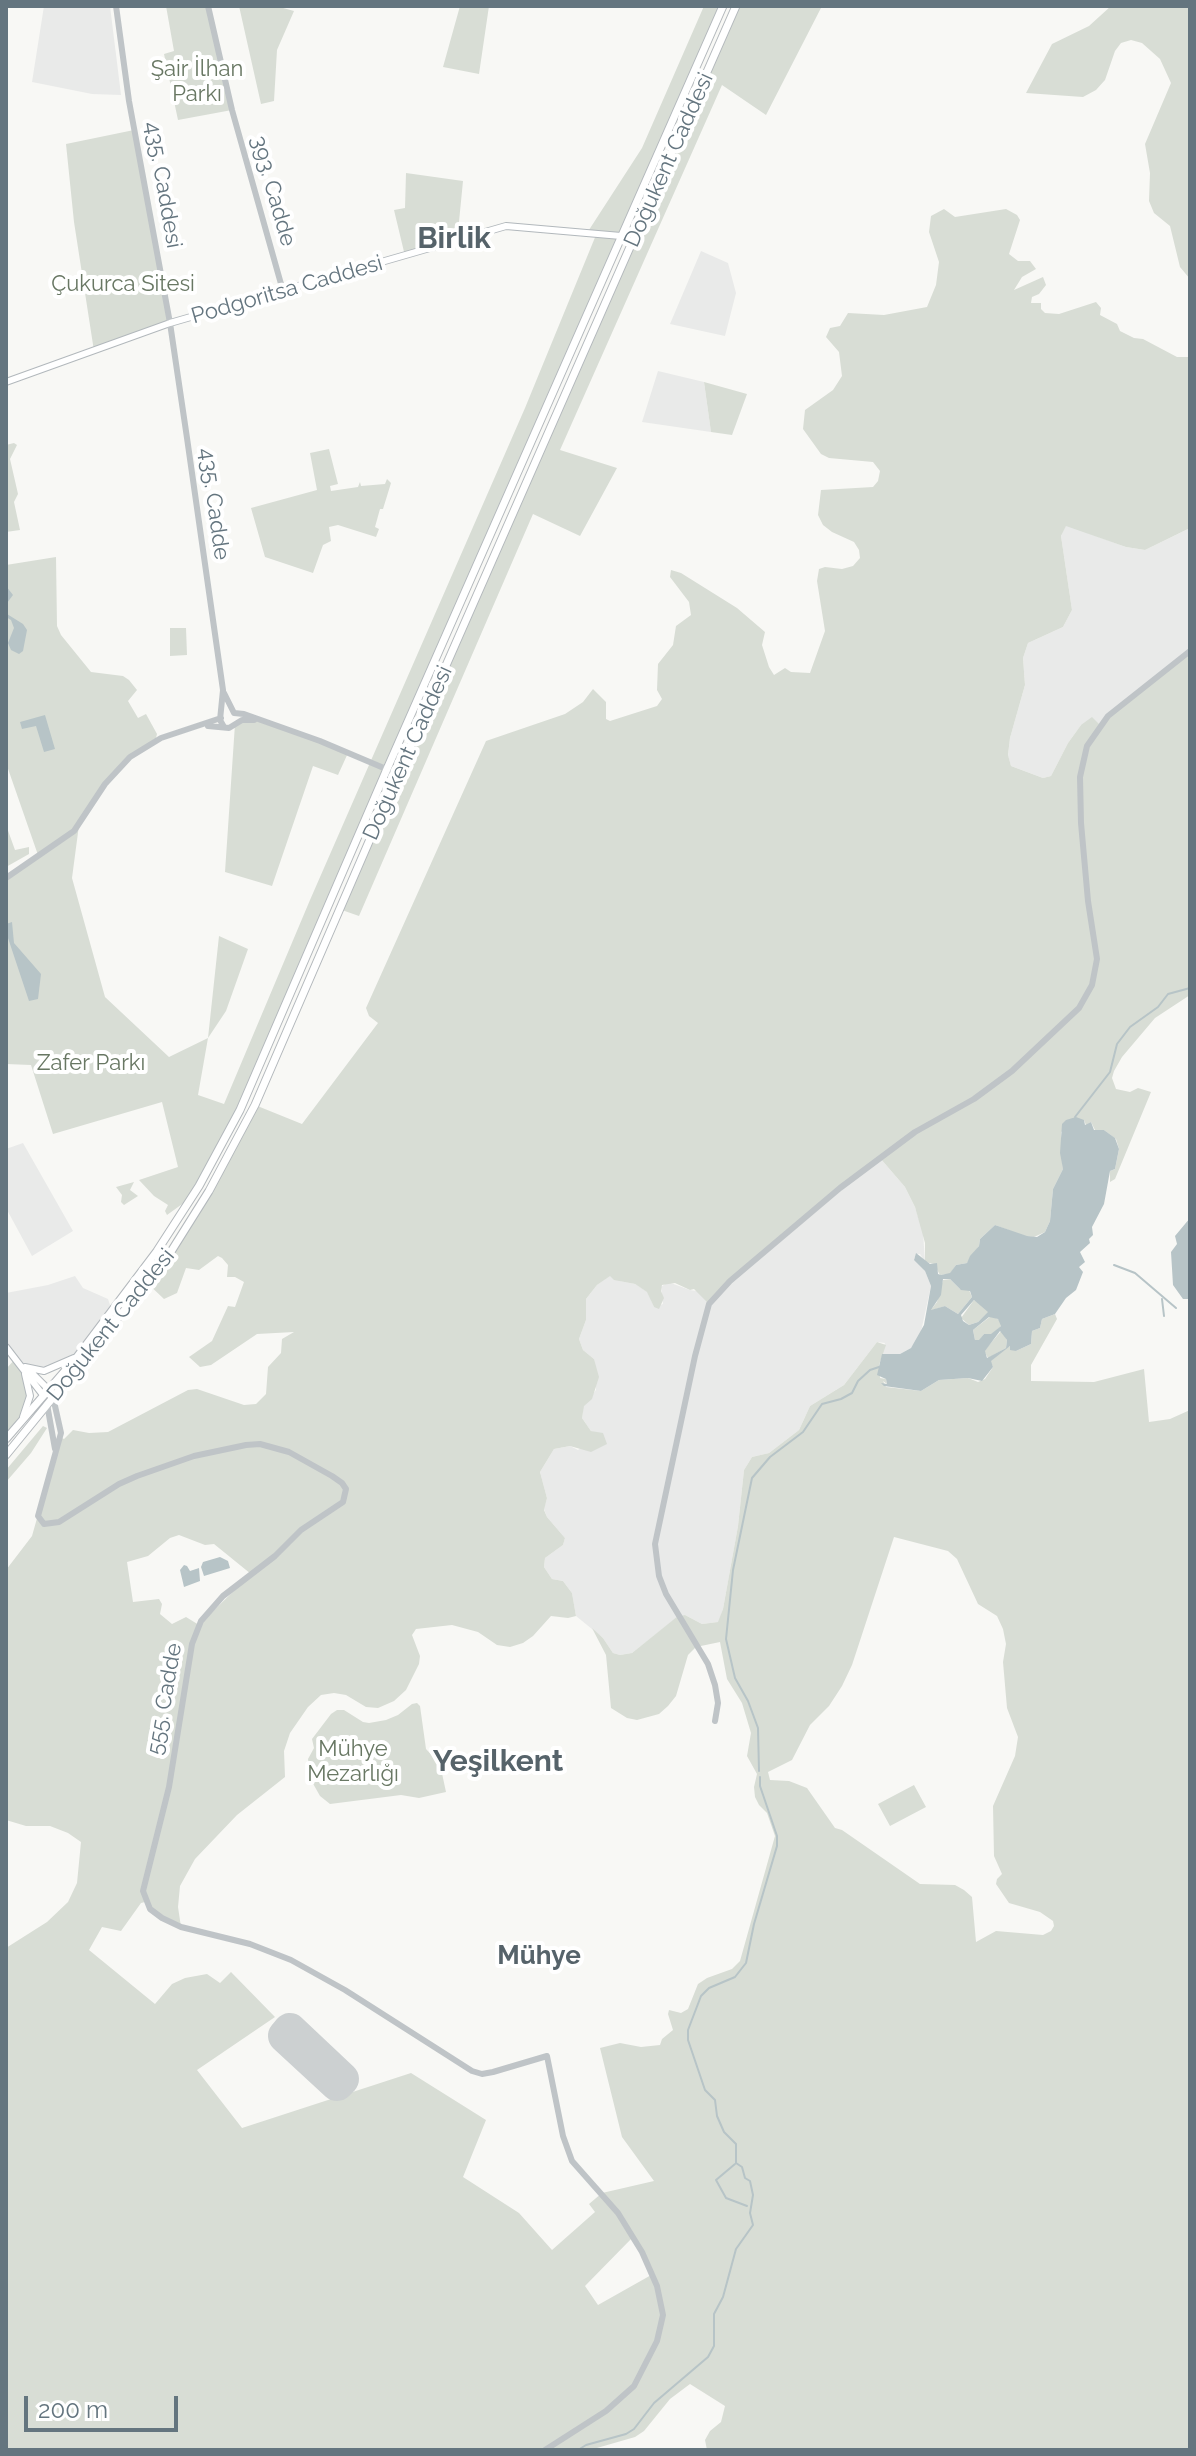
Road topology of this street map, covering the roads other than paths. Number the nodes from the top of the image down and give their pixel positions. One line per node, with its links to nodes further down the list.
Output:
1 (116, 6): 8 (street, 435. Caddesi)
2 (208, 6): 7 (street, 393. Cadde)
3 (723, 6): 5 (main road, Doğukent Caddesi)
4 (736, 6): 6 (main road, Doğukent Caddesi)
5 (621, 236): 6 (main road); 7 (main road, Podgoritsa Caddesi); 18 (main road, Doğukent Caddesi)
6 (637, 236): 19 (main road, Doğukent Caddesi)
7 (283, 291): 8 (main road, Podgoritsa Caddesi)
8 (170, 323): 9 (main road, Podgoritsa Caddesi); 11 (street, 435. Cadde)
9 (6, 382)
10 (1190, 651): 33 (street)
11 (223, 690): 12 (street); 13 (street)
12 (233, 713): 13 (street); 14 (street); 15 (street)
13 (221, 717): 16 (street); 17 (street)
14 (256, 720): 15 (street); 18 (street)
15 (236, 723): 17 (street)
16 (200, 726): 17 (street); 20 (street)
17 (224, 727)
18 (387, 769): 19 (street); 22 (main road, Doğukent Caddesi)
19 (398, 774): 25 (main road, Doğukent Caddesi)
20 (6, 878)
21 (6, 1347): 23 (main road)
22 (77, 1357): 23 (main road); 24 (main road, Doğukent Caddesi)
23 (22, 1365): 24 (main road); 27 (main road)
24 (45, 1392): 25 (main road); 26 (main road); 27 (main road, Doğukent Caddesi)
25 (53, 1397): 26 (main road, Doğukent Caddesi); 31 (street, 555. Cadde)
26 (47, 1404): 28 (main road, Doğukent Caddesi); 29 (street)
27 (21, 1421): 30 (main road, Doğukent Caddesi)
28 (34, 1421): 29 (street); 32 (main road, Doğukent Caddesi)
29 (52, 1424): 31 (street)
30 (6, 1439)
31 (55, 1452): 34 (street, 555. Cadde)
32 (6, 1455)
33 (715, 1721)
34 (545, 2450)

